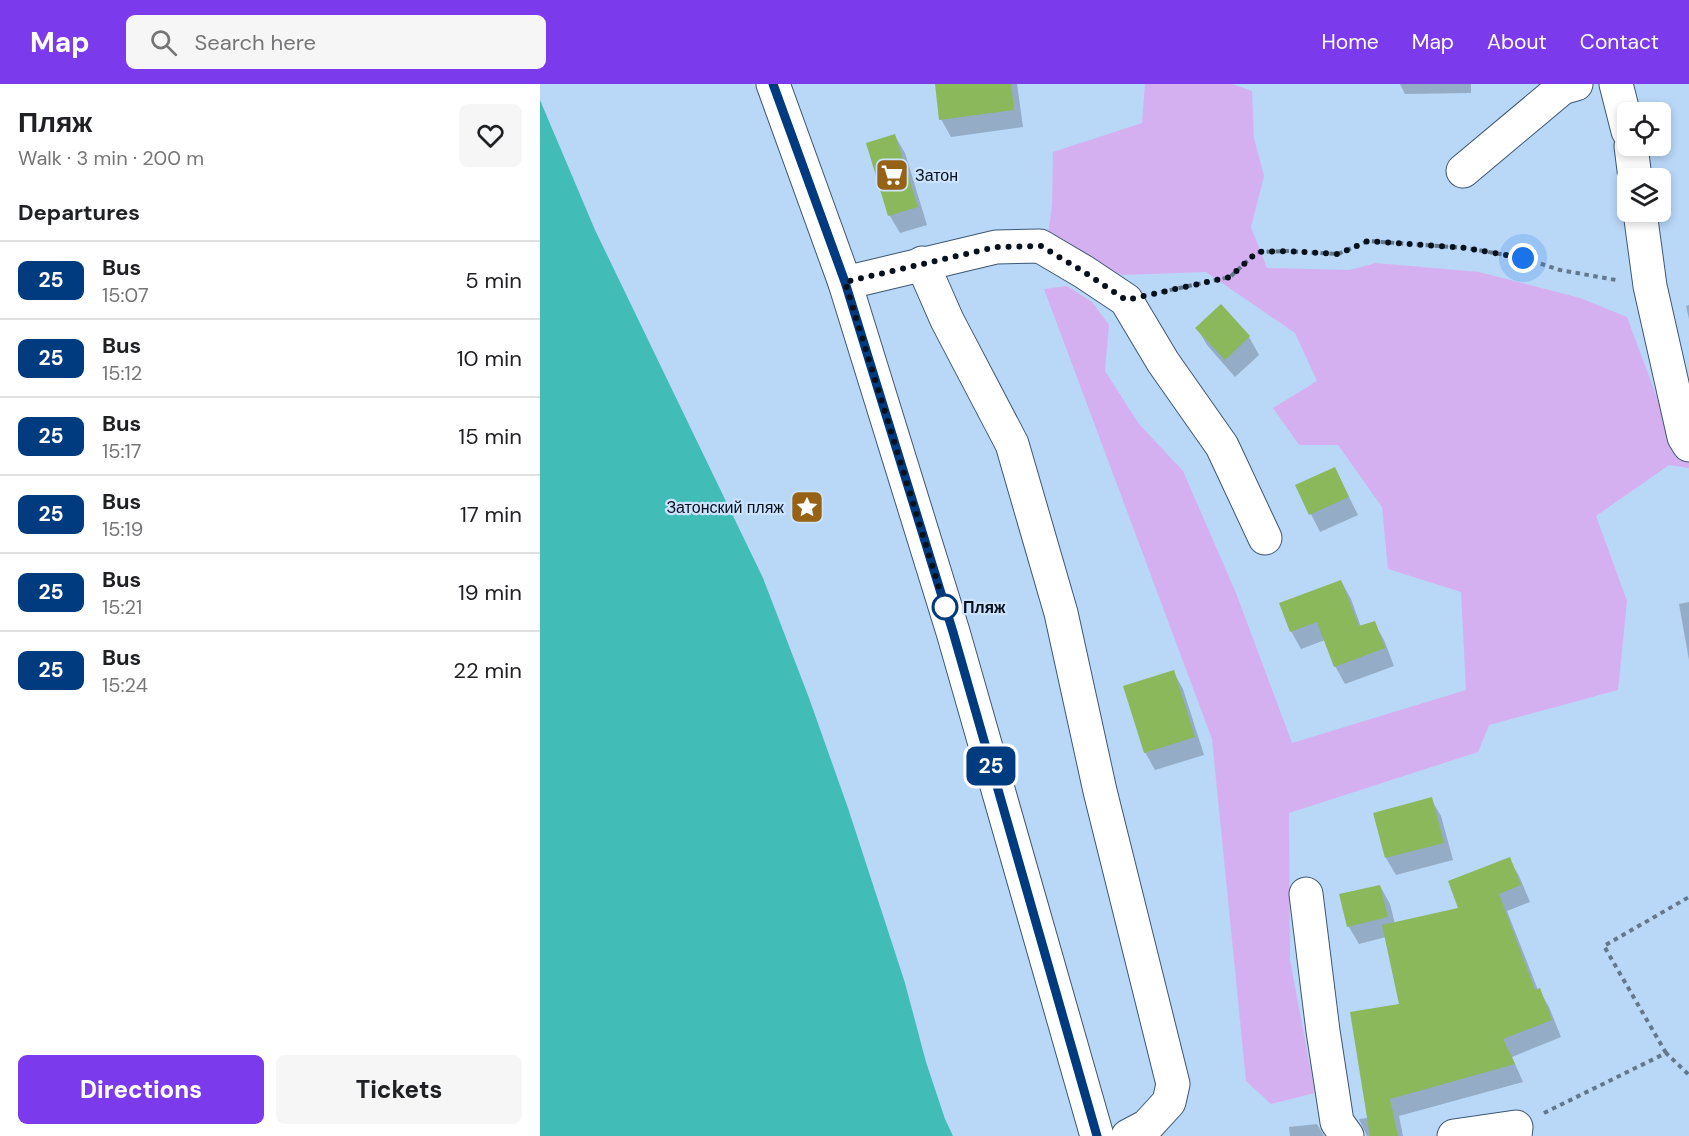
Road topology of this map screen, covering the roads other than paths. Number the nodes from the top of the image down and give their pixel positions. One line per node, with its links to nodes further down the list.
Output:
1 (773, 84): 8 (street)
2 (1576, 84): 5 (street)
3 (1616, 84): 4 (street)
4 (1621, 102)
5 (1463, 171)
6 (1641, 222): 9 (street)
7 (922, 263): 8 (street); 10 (street); 14 (street)
8 (845, 282): 13 (street)
9 (1689, 445)
10 (1265, 538)
11 (1306, 894): 15 (street)
12 (1515, 1131): 16 (street)
13 (1097, 1136)
14 (1128, 1136)
15 (1347, 1136)
16 (1454, 1136)

